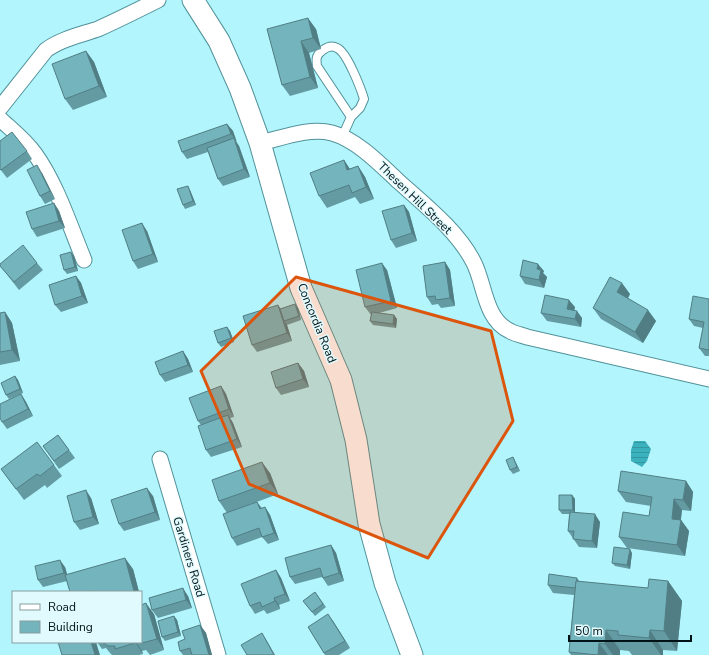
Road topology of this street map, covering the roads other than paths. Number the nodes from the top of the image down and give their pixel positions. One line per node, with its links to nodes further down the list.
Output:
1 (158, 0): 3 (street)
2 (193, 0): 7 (street, Concordia Road)
3 (0, 108)
4 (351, 117): 4 (lane); 6 (lane)
5 (0, 119): 8 (street)
6 (342, 136): 7 (street, Thesen Hill Street); 9 (street, Thesen Hill Street)
7 (260, 143): 12 (street, Concordia Road)
8 (84, 260)
9 (709, 379)
10 (160, 460): 11 (street, Gardiners Road)
11 (218, 655)
12 (412, 655)

